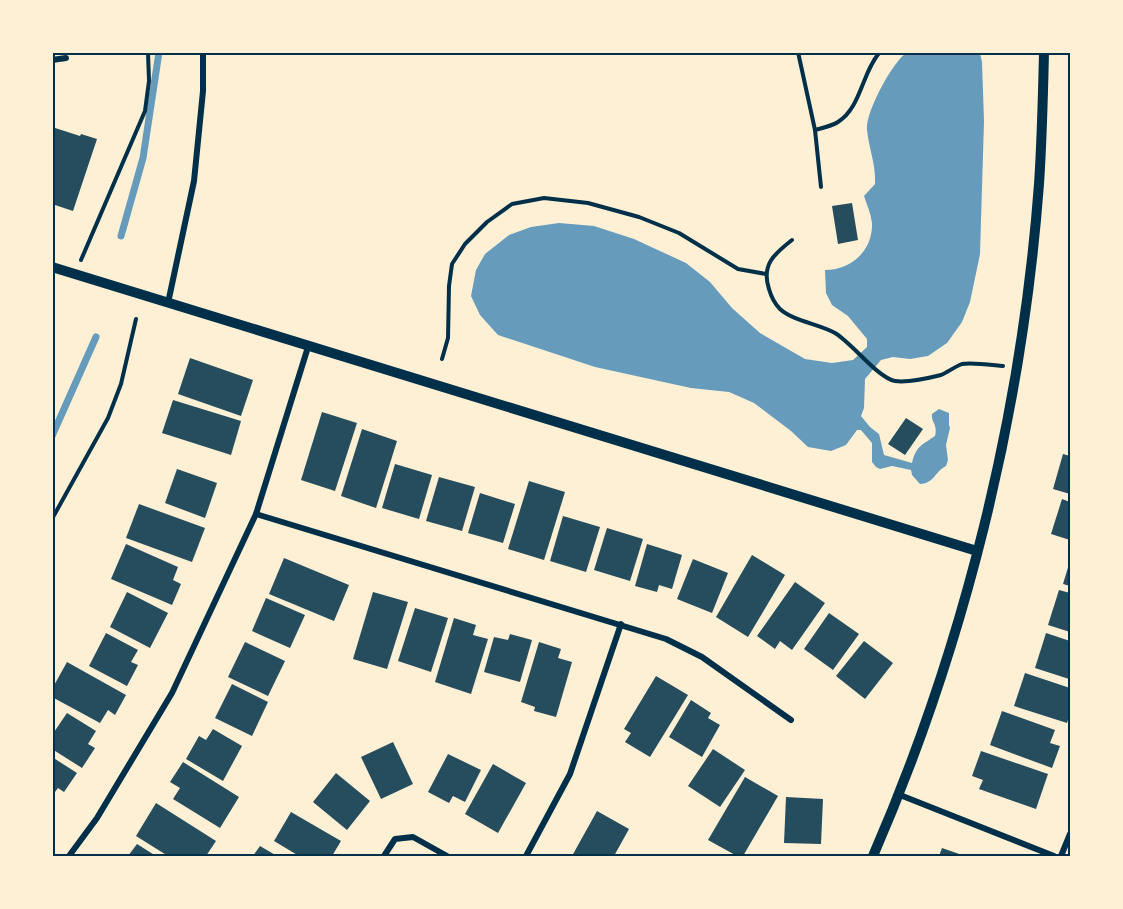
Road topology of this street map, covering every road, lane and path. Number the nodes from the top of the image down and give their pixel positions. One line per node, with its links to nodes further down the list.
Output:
1 (148, 52): 12 (path)
2 (203, 52): 14 (street)
3 (798, 52): 8 (path)
4 (880, 52): 8 (path)
5 (1044, 52): 18 (street)
6 (66, 58): 7 (street)
7 (52, 60)
8 (815, 130): 9 (path)
9 (821, 187)
10 (792, 240): 13 (path)
11 (52, 267): 12 (street)
12 (75, 274): 14 (street)
13 (766, 274): 17 (path); 18 (path)
14 (168, 303): 16 (street)
15 (136, 319): 20 (path)
16 (308, 347): 19 (street); 21 (street)
17 (442, 358)
18 (1016, 366): 21 (street)
19 (256, 514): 22 (street); 26 (street)
20 (52, 519)
21 (977, 551): 24 (street)
22 (621, 624): 23 (street); 29 (street)
23 (791, 720)
24 (900, 795): 30 (street); 31 (street)
25 (1071, 834): 32 (street)
26 (69, 856)
27 (384, 856): 28 (street)
28 (447, 856)
29 (526, 856)
30 (873, 856)
31 (1054, 856)
32 (1061, 856)

